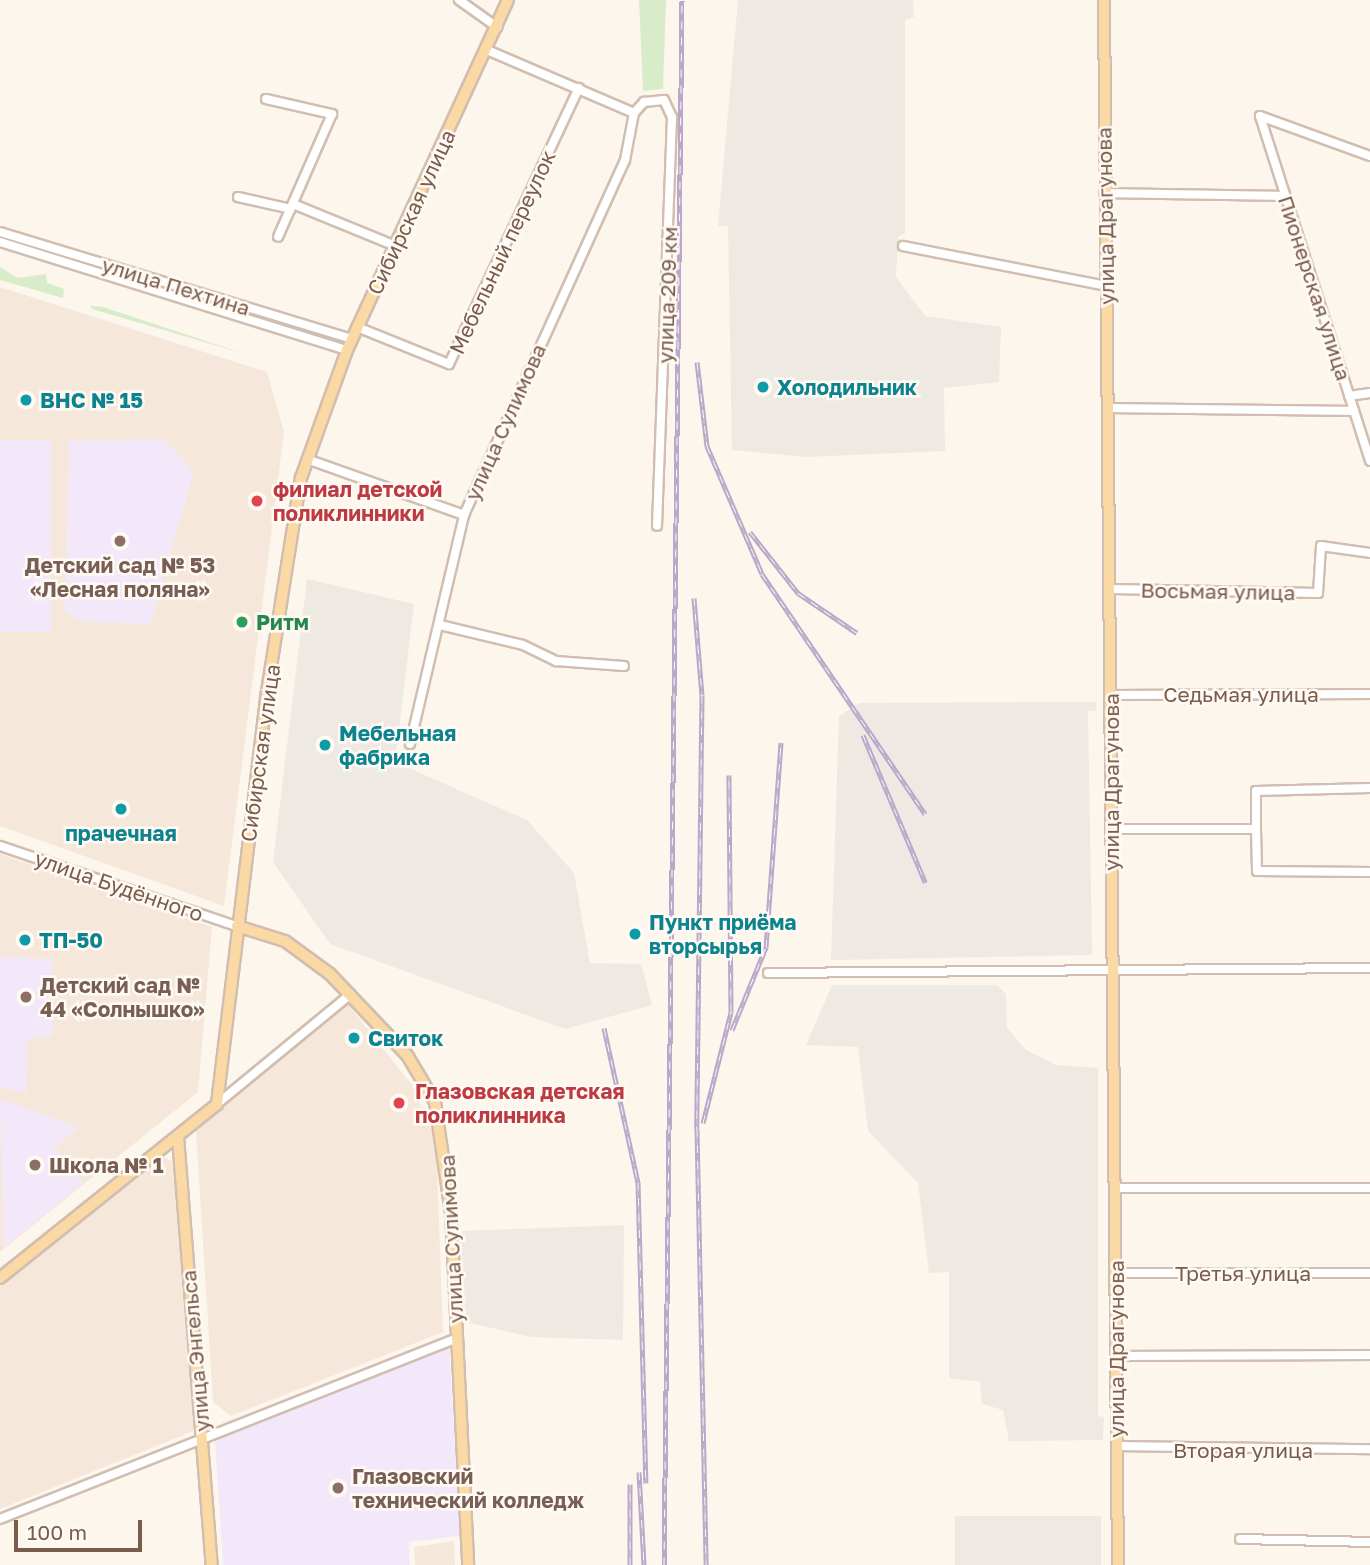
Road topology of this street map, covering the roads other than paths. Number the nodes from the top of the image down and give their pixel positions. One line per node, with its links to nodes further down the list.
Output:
1 (459, 0): 4 (street)
2 (508, 0): 4 (main road, Сибирская улица)
3 (1104, 0): 10 (main road, улица Драгунова)
4 (497, 27): 5 (main road, Сибирская улица)
5 (487, 50): 6 (street); 17 (main road, Сибирская улица)
6 (579, 88): 8 (street); 20 (street, Мебельный переулок)
7 (266, 99): 13 (street)
8 (634, 113): 28 (street, улица Сулимова); 29 (street, улица 209 км)
9 (1370, 156): 11 (street, Пионерская улица)
10 (1104, 193): 11 (street); 19 (main road, улица Драгунова)
11 (1285, 196): 23 (street, Пионерская улица)
12 (237, 197): 13 (street)
13 (292, 206): 15 (street); 17 (street)
14 (0, 232): 21 (street, улица Пехтина)
15 (278, 237)
16 (0, 243): 21 (street, улица Пехтина)
17 (396, 246): 20 (main road, Сибирская улица)
18 (903, 246): 19 (street)
19 (1106, 286): 24 (main road, улица Драгунова)
20 (357, 327): 21 (main road, Сибирская улица)
21 (349, 345): 26 (main road, Сибирская улица)
22 (1370, 393): 23 (street)
23 (1349, 396): 25 (street, Пионерская улица)
24 (1110, 408): 25 (street); 31 (main road, улица Драгунова)
25 (1354, 411): 27 (street, Пионерская улица)
26 (307, 459): 28 (street); 42 (main road, Сибирская улица)
27 (1370, 461)
28 (464, 514): 32 (street, улица Сулимова)
29 (657, 526)
30 (1370, 553): 31 (street, Восьмая улица)
31 (1112, 589): 35 (main road, улица Драгунова)
32 (440, 625): 33 (street); 36 (street, улица Сулимова)
33 (624, 666)
34 (1370, 694): 35 (street, Седьмая улица)
35 (1111, 695): 39 (main road, улица Драгунова)
36 (410, 744)
37 (1370, 788): 38 (street)
38 (1256, 828): 39 (street); 41 (street)
39 (1110, 830): 44 (main road, улица Драгунова)
40 (0, 846): 42 (street, улица Будённого)
41 (1370, 872)
42 (237, 926): 46 (main road, улица Сулимова); 47 (main road, Сибирская улица)
43 (1370, 968): 44 (street)
44 (1112, 971): 45 (street); 49 (main road, улица Драгунова)
45 (768, 972)
46 (351, 993): 47 (street); 54 (main road, улица Сулимова)
47 (217, 1104): 48 (main road)
48 (178, 1137): 53 (main road); 57 (main road, улица Энгельса)
49 (1114, 1188): 50 (street); 52 (main road, улица Драгунова)
50 (1370, 1188)
51 (1370, 1272): 52 (street, Третья улица)
52 (1116, 1273): 56 (main road, улица Драгунова)
53 (0, 1278)
54 (457, 1338): 57 (street); 64 (main road, улица Сулимова)
55 (1370, 1355): 56 (street)
56 (1116, 1356): 58 (main road, улица Драгунова)
57 (202, 1438): 60 (street); 63 (main road, улица Энгельса)
58 (1117, 1446): 59 (street, Вторая улица); 65 (main road, улица Драгунова)
59 (1370, 1449)
60 (0, 1519)
61 (1240, 1539): 62 (street)
62 (1370, 1542)
63 (212, 1565)
64 (468, 1565)
65 (1118, 1565)

